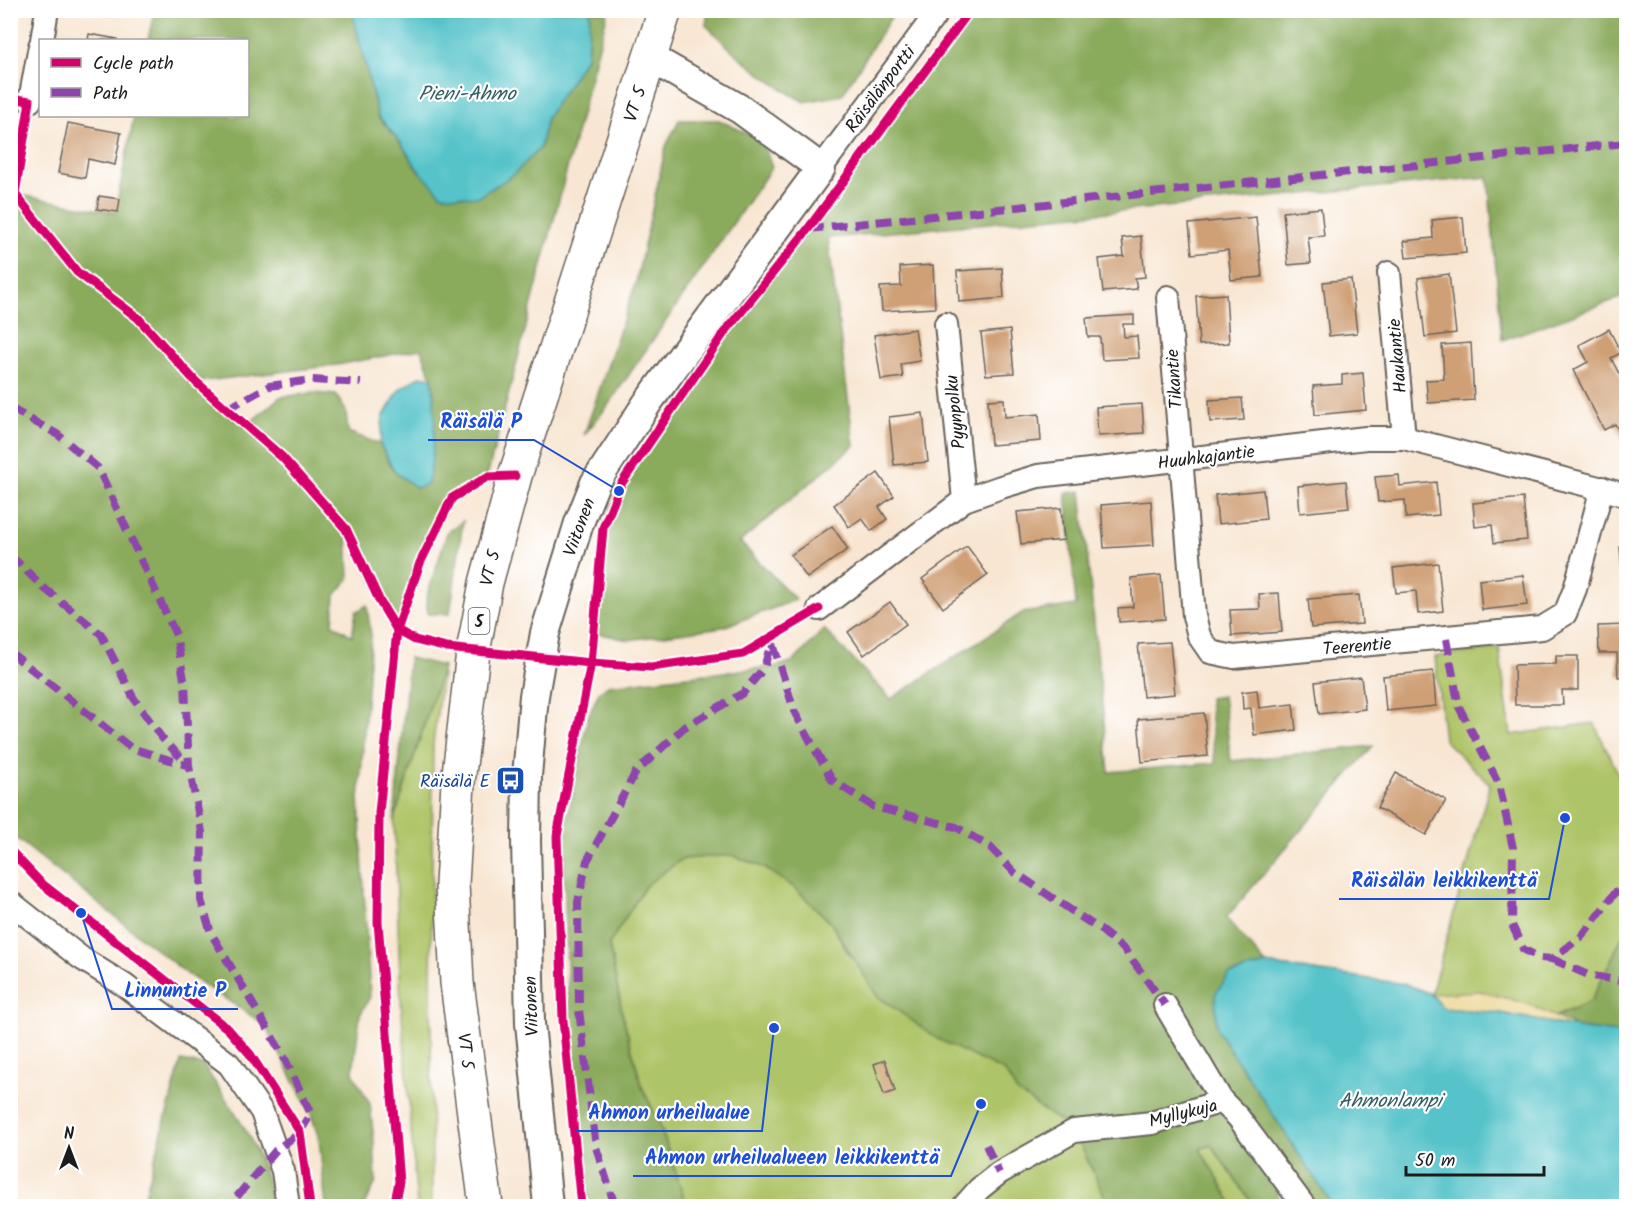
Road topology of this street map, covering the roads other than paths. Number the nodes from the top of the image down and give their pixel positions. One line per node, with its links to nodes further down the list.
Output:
1 (47, 10): 4 (street)
2 (665, 10): 6 (highway, 5)
3 (939, 10): 8 (street, Räisälänportti)
4 (42, 39)
5 (39, 52): 7 (street)
6 (651, 58): 8 (main road); 22 (highway, VT 5 / 5)
7 (30, 101)
8 (821, 168): 23 (main road, Viitonen)
9 (1389, 273): 12 (street, Haukantie)
10 (1168, 297): 13 (street, Tikantie)
11 (946, 324): 16 (street, Pyynpolku)
12 (1404, 438): 13 (street, Huuhkajantie); 14 (street, Huuhkajantie)
13 (1180, 461): 14 (street, Teerentie); 16 (street, Huuhkajantie)
14 (1602, 488): 15 (street, Huuhkajantie)
15 (1626, 495)
16 (964, 500): 17 (street, Huuhkajantie)
17 (819, 609)
18 (10, 902): 21 (street)
19 (1165, 1005): 20 (street)
20 (1222, 1101): 24 (street, Myllykuja); 25 (street, Myllykuja)
21 (288, 1206)
22 (486, 1206)
23 (548, 1206)
24 (964, 1206)
25 (1304, 1206)

